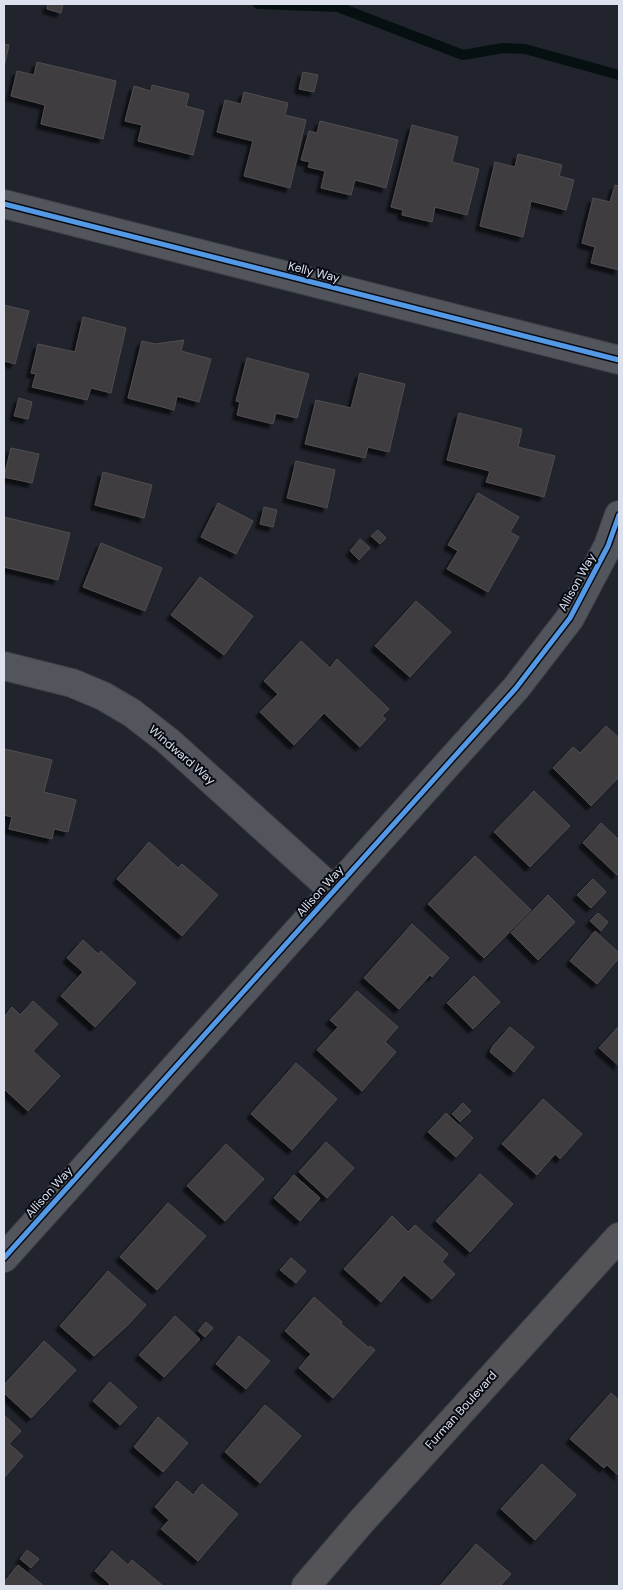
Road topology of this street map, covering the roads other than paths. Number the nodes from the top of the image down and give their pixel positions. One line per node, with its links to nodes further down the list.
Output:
1 (4, 204): 2 (street, Kelly Way)
2 (619, 360)
3 (619, 515): 5 (street, Allison Way)
4 (4, 666): 5 (street, Windward Way)
5 (334, 891): 7 (street, Allison Way)
6 (619, 1237): 8 (street, Furman Boulevard)
7 (4, 1258)
8 (306, 1586)

